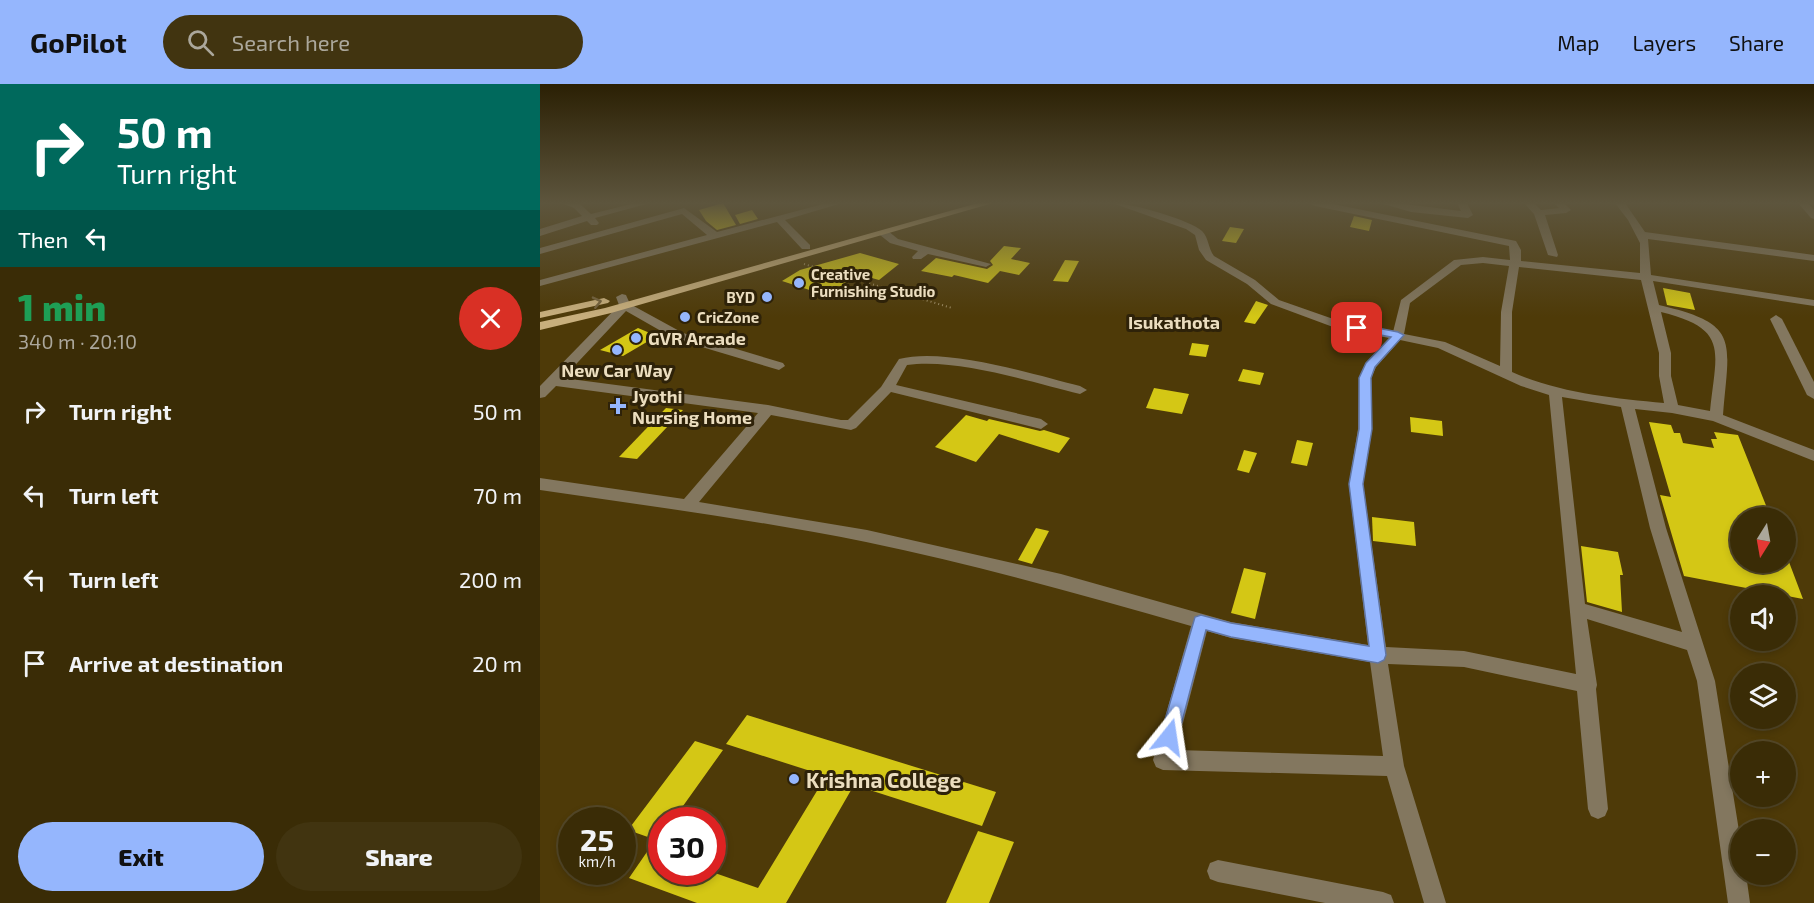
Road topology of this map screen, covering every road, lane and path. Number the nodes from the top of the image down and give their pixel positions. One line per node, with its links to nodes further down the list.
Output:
1 (578, 241): 13 (street)
2 (695, 241): 20 (street)
3 (800, 241): 12 (street)
4 (826, 241): 12 (main road)
5 (856, 241): 16 (main road)
6 (897, 241): 18 (street)
7 (1203, 241): 28 (street)
8 (1507, 241): 17 (street)
9 (1548, 241): 14 (street)
10 (1644, 241): 19 (street)
11 (1694, 241): 15 (street)
12 (806, 247): 21 (main road)
13 (540, 251)
14 (1553, 255)
15 (1814, 258)
16 (794, 259): 21 (main road); 24 (path)
17 (1515, 262): 19 (street); 28 (street); 30 (street)
18 (986, 264)
19 (1646, 277): 22 (street); 23 (street)
20 (541, 281)
21 (624, 301): 25 (main road, one-way to 21); 27 (main road); 29 (street); 31 (street)
22 (1814, 303)
23 (1654, 307): 38 (street); 40 (street)
24 (952, 308)
25 (540, 315)
26 (1776, 319): 36 (street)
27 (540, 326)
28 (1398, 335): 30 (street); 48 (street)
29 (779, 366)
30 (1506, 374): 34 (street)
31 (552, 381): 35 (street); 39 (street)
32 (888, 387): 33 (street); 39 (street); 41 (street)
33 (1080, 390)
34 (1555, 392): 37 (street); 45 (street)
35 (540, 394)
36 (1814, 395)
37 (1627, 404): 38 (street); 47 (street)
38 (1672, 408): 40 (street)
39 (768, 410): 44 (street)
40 (1716, 417): 42 (street)
41 (1041, 424)
42 (1814, 456)
43 (540, 484): 44 (street)
44 (686, 507): 46 (street)
45 (1578, 609): 47 (street); 49 (street)
46 (1201, 621): 48 (street); 50 (street)
47 (1695, 644): 55 (street)
48 (1378, 655): 49 (street); 50 (street)
49 (1588, 685): 51 (street)
50 (1394, 766): 54 (street)
51 (1598, 809)
52 (1218, 871): 53 (street)
53 (1383, 903)
54 (1435, 903)
55 (1738, 903)

